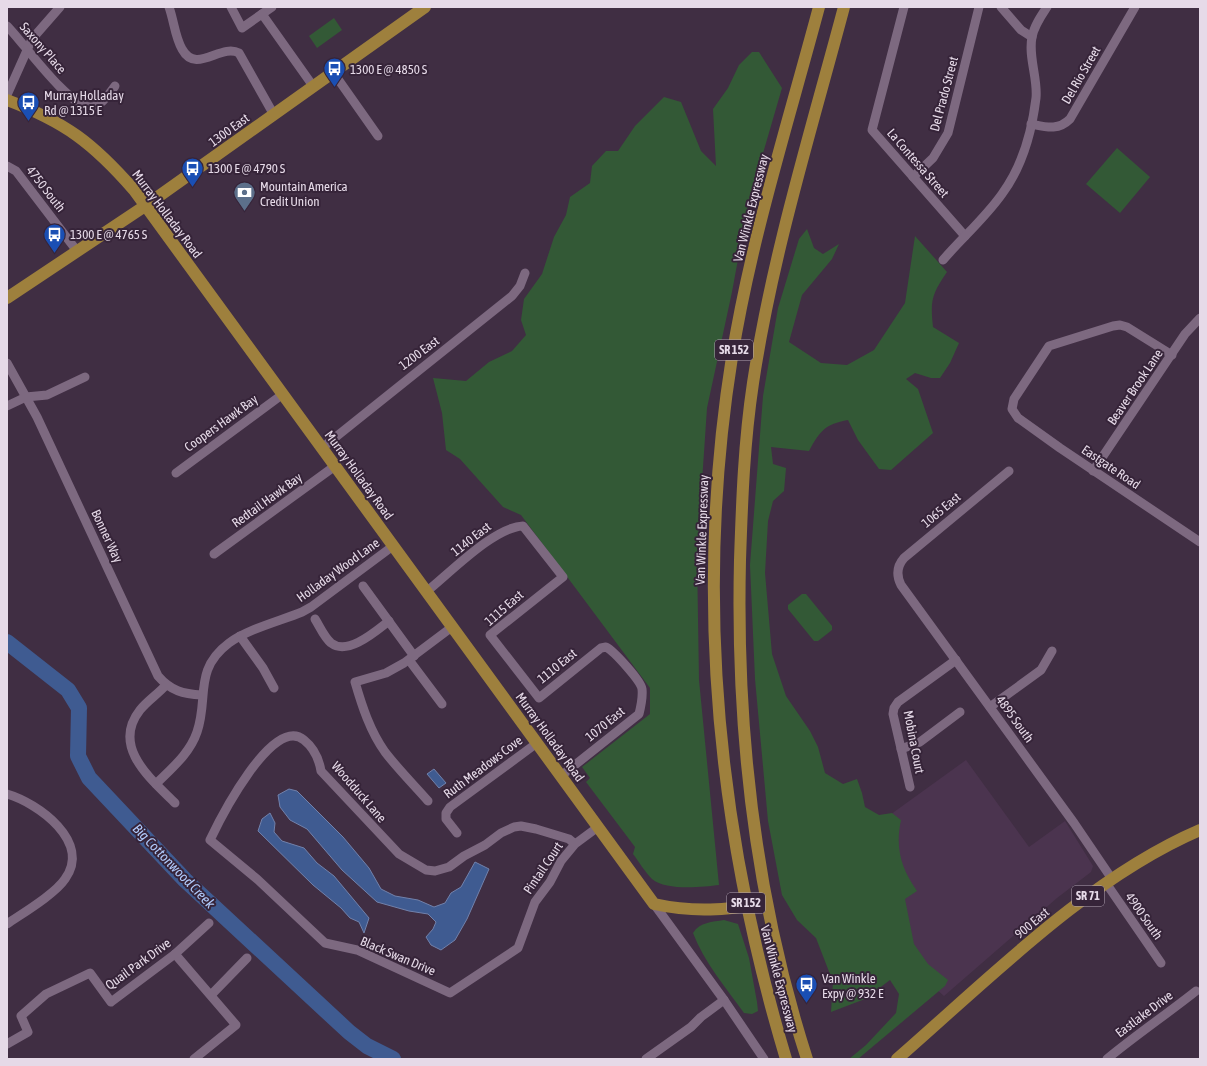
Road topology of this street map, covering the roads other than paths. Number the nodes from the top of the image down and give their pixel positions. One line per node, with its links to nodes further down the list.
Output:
1 (60, 7): 16 (street)
2 (169, 7): 22 (street)
3 (231, 7): 13 (street)
4 (272, 7): 13 (street)
5 (425, 7): 17 (main road, 1300 East)
6 (819, 7): 82 (main road, Van Winkle Expressway / SR 152)
7 (844, 7): 80 (main road, Van Winkle Expressway / SR 152)
8 (904, 7): 26 (street, La Contessa Street)
9 (979, 7): 26 (street, Del Prado Street)
10 (1001, 7): 15 (street)
11 (1047, 7): 15 (street)
12 (1135, 7): 23 (street, Del Rio Street)
13 (262, 14): 19 (street)
14 (7, 26): 16 (street, Saxony Place)
15 (1032, 37): 23 (street)
16 (27, 48): 18 (street, Saxony Place); 20 (street)
17 (333, 72): 19 (main road, 1300 East); 24 (street)
18 (115, 86)
19 (313, 86): 22 (main road, 1300 East)
20 (7, 96)
21 (7, 100): 27 (main road, Murray Holladay Road)
22 (274, 115): 27 (main road, 1300 East)
23 (1031, 124): 28 (street)
24 (378, 136)
25 (7, 166): 29 (street, 4750 South)
26 (913, 177): 28 (street, La Contessa Street)
27 (145, 206): 29 (main road, 1300 East); 37 (main road, Murray Holladay Road)
28 (965, 236): 30 (street)
29 (77, 251): 32 (main road, 1300 East)
30 (943, 260)
31 (525, 273): 40 (street, 1200 East)
32 (7, 298)
33 (1200, 318): 34 (street, Beaver Brook Lane)
34 (1172, 355): 43 (street, Beaver Brook Lane); 43 (street, Eastgate Road)
35 (7, 363): 38 (street, Bonner Way)
36 (84, 377): 38 (street)
37 (283, 394): 40 (main road, Murray Holladay Road); 44 (street, Coopers Hawk Bay)
38 (26, 397): 39 (street); 61 (street, Bonner Way)
39 (7, 406)
40 (322, 448): 41 (main road, Murray Holladay Road)
41 (335, 466): 46 (main road, Murray Holladay Road); 47 (street, Redtail Hawk Bay)
42 (1009, 471): 48 (street, 1065 East)
43 (1094, 471): 45 (street, Eastgate Road)
44 (176, 473)
45 (1200, 542)
46 (393, 546): 51 (main road, Murray Holladay Road); 55 (street, Holladay Wood Lane)
47 (214, 554)
48 (897, 575): 59 (street, 4895 South)
49 (563, 577): 51 (street, 1140 East); 60 (street, 1115 East)
50 (363, 586): 53 (street)
51 (426, 592): 54 (main road, Murray Holladay Road)
52 (315, 619): 53 (street)
53 (389, 622): 58 (street)
54 (452, 627): 58 (street); 67 (main road, Murray Holladay Road)
55 (240, 636): 62 (street); 63 (street, Holladay Wood Lane)
56 (606, 647): 60 (street, 1110 East); 69 (street, 1070 East)
57 (1052, 651): 65 (street)
58 (412, 658): 64 (street); 73 (street)
59 (956, 660): 65 (street, 4895 South); 68 (street, Mobina Court)
60 (513, 666)
61 (166, 685): 63 (street, Bonner Way); 70 (street)
62 (274, 688)
63 (202, 695): 70 (street, Holladay Wood Lane)
64 (442, 704)
65 (990, 708): 79 (street, 4895 South)
66 (960, 712): 68 (street)
67 (537, 743): 69 (main road, Murray Holladay Road); 77 (street, Ruth Meadows Cove)
68 (901, 749): 71 (street, Mobina Court)
69 (561, 776): 75 (main road, Murray Holladay Road)
70 (156, 784): 74 (street)
71 (910, 787)
72 (7, 794): 84 (street)
73 (428, 801)
74 (176, 803)
75 (598, 827): 78 (street, Pintail Court); 81 (main road, Murray Holladay Road)
76 (1200, 830): 79 (main road, 900 East / SR 71)
77 (457, 833)
78 (575, 844): 85 (street, Woodduck Lane); 90 (street, Pintail Court)
79 (1109, 881): 88 (street, 4900 South); 93 (main road, 900 East / SR 71)
80 (766, 903): 82 (main road); 99 (main road, Van Winkle Expressway / SR 152)
81 (654, 904): 82 (main road); 92 (street, Murray Holladay Road)
82 (747, 906): 98 (main road, Van Winkle Expressway / SR 152)
83 (209, 922): 86 (street, Quail Park Drive)
84 (7, 924)
85 (334, 945): 90 (street, Black Swan Drive)
86 (175, 954): 91 (street); 94 (street, Quail Park Drive)
87 (247, 958): 91 (street)
88 (1161, 963)
89 (1196, 991): 102 (street, Eastlake Drive)
90 (450, 993)
91 (211, 995): 95 (street)
92 (724, 1000): 96 (street); 97 (street, Murray Holladay Road)
93 (922, 1037): 100 (main road, 900 East / SR 71); 101 (main road, SR 71)
94 (7, 1044)
95 (194, 1059)
96 (646, 1059)
97 (764, 1059)
98 (786, 1059)
99 (807, 1059)
100 (897, 1059)
101 (907, 1059)
102 (1107, 1059)

